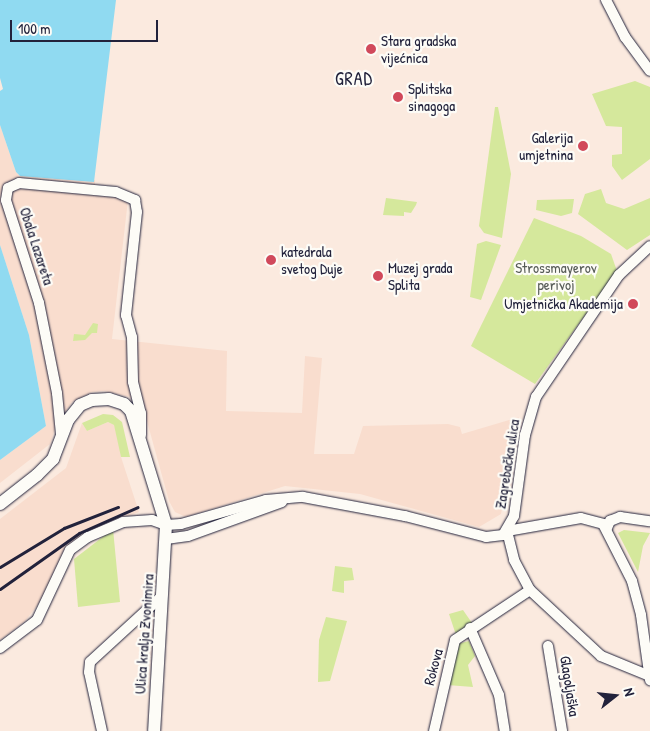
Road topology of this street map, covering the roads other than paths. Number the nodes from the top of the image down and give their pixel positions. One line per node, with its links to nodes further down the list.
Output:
1 (606, 0): 2 (street)
2 (650, 71)
3 (650, 246): 11 (street, Zagrebačka ulica)
4 (141, 435): 5 (main road, Ulica kralja Zvonimira); 5 (street, Obala Lazareta); 9 (main road, Ulica kralja Zvonimira)
5 (60, 445): 7 (main road)
6 (290, 499): 9 (street, Zagrebačka ulica); 11 (street, Zagrebačka ulica); 12 (street, Zagrebačka ulica)
7 (0, 504)
8 (650, 521): 10 (street)
9 (166, 525): 12 (main road, Ulica kralja Zvonimira); 17 (street, Zagrebačka ulica)
10 (607, 528): 11 (street); 18 (street)
11 (507, 531): 13 (street)
12 (166, 539): 14 (main road, Ulica kralja Zvonimira)
13 (530, 590): 15 (street, Rokova); 18 (street)
14 (162, 596): 19 (street); 20 (main road, Ulica kralja Zvonimira)
15 (470, 628): 21 (street, Rokova); 22 (street)
16 (548, 646): 23 (street, Glagoljaška)
17 (0, 648)
18 (650, 677)
19 (102, 731)
20 (154, 731)
21 (434, 731)
22 (505, 731)
23 (562, 731)

